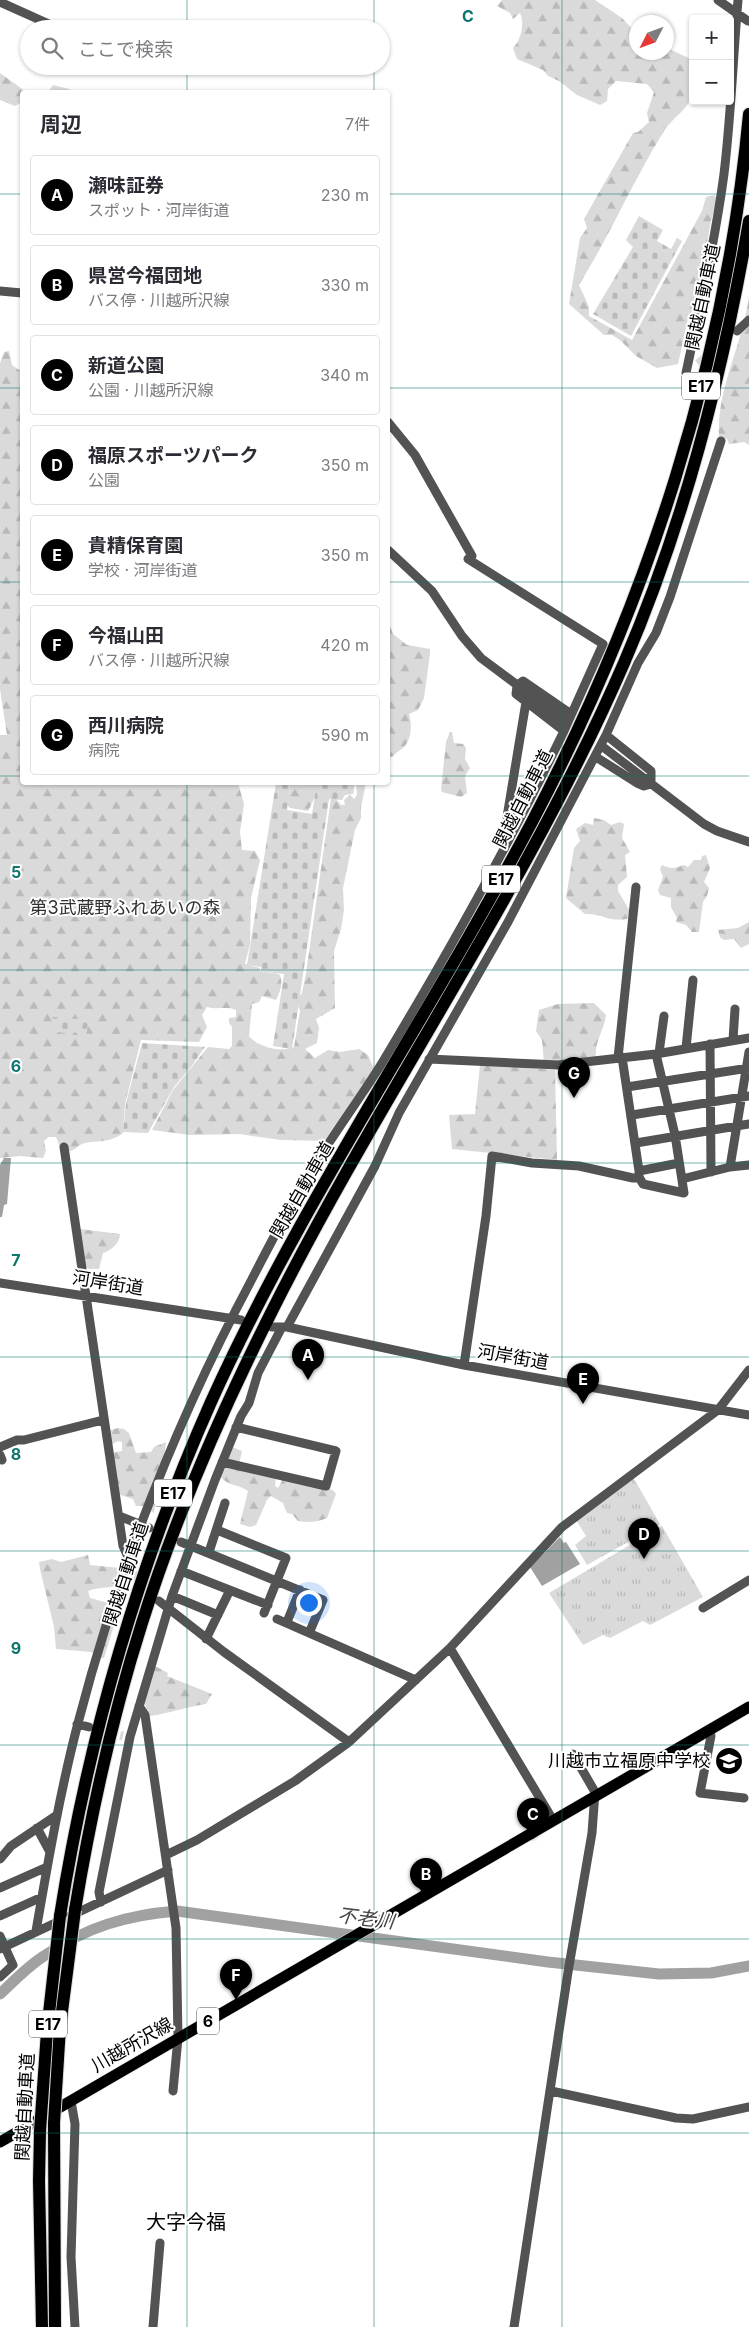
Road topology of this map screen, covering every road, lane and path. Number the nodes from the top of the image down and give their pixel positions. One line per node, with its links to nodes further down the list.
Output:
1 (718, 0): 4 (street)
2 (738, 0): 4 (street)
3 (0, 2): 5 (street)
4 (737, 13): 6 (street); 13 (street)
5 (40, 20)
6 (748, 21)
7 (749, 114): 127 (highway, 関越自動車道 / E17, bridge)
8 (749, 221): 128 (highway, 関越自動車道 / E17, bridge)
9 (0, 291): 10 (street)
10 (20, 293)
11 (749, 320): 12 (street)
12 (736, 332)
13 (686, 373)
14 (390, 424): 19 (street)
15 (722, 441): 21 (street)
16 (390, 552): 17 (street)
17 (517, 686): 18 (street); 19 (street)
18 (526, 702): 20 (street); 25 (street)
19 (569, 718): 20 (street)
20 (564, 731): 25 (street)
21 (606, 736): 23 (street); 24 (street)
22 (603, 747): 24 (street)
23 (596, 757): 24 (street); 38 (street)
24 (651, 784): 26 (street)
25 (520, 818): 61 (street)
26 (749, 842)
27 (636, 887): 37 (street)
28 (693, 980): 34 (street)
29 (735, 1009): 32 (street)
30 (664, 1016): 36 (street)
31 (749, 1038): 32 (street)
32 (733, 1040): 33 (street)
33 (710, 1044): 34 (street); 40 (street)
34 (686, 1048): 36 (street)
35 (749, 1052): 39 (street)
36 (658, 1053): 37 (street); 41 (street)
37 (620, 1058): 38 (street); 42 (street)
38 (429, 1059): 63 (street)
39 (747, 1068): 40 (street); 43 (street)
40 (711, 1074): 41 (street); 44 (street)
41 (661, 1081): 42 (street); 45 (street)
42 (627, 1087): 46 (street)
43 (745, 1097): 44 (street); 48 (street)
44 (711, 1101): 45 (street); 49 (street)
45 (668, 1108): 46 (street); 50 (street)
46 (632, 1115): 51 (street)
47 (749, 1124): 48 (street)
48 (737, 1126): 49 (street); 55 (street)
49 (711, 1130): 50 (street); 56 (street)
50 (674, 1136): 51 (street); 53 (street)
51 (636, 1143): 57 (street)
52 (64, 1147): 60 (street)
53 (679, 1163): 57 (street); 58 (street)
54 (749, 1165): 55 (street)
55 (730, 1167): 56 (street)
56 (711, 1172): 58 (street)
57 (639, 1174): 58 (street); 64 (street)
58 (682, 1179)
59 (0, 1283): 60 (street, 河岸街道)
60 (85, 1296): 61 (street, 河岸街道); 68 (street)
61 (236, 1319): 74 (street)
62 (272, 1327): 63 (street, 河岸街道)
63 (285, 1327): 64 (street, 河岸街道); 69 (street)
64 (464, 1365): 66 (street, 河岸街道)
65 (749, 1370): 66 (street)
66 (718, 1410): 67 (street, 河岸街道); 93 (street)
67 (749, 1415)
68 (103, 1420): 70 (street); 73 (street)
69 (236, 1428): 71 (street); 71 (street)
70 (0, 1446)
71 (222, 1462): 76 (street)
72 (225, 1503): 75 (street)
73 (119, 1516): 74 (street); 78 (street)
74 (145, 1526): 78 (street)
75 (217, 1530): 77 (street); 80 (street)
76 (185, 1543): 77 (street); 79 (street)
77 (209, 1552): 80 (street)
78 (128, 1557): 97 (street)
79 (181, 1571): 82 (street); 84 (street)
80 (278, 1580): 82 (street); 83 (street)
81 (749, 1580): 86 (street)
82 (230, 1590): 88 (street)
83 (300, 1590): 90 (street); 91 (street)
84 (172, 1596): 87 (street); 88 (street)
85 (159, 1601): 87 (street)
86 (703, 1608)
87 (168, 1610): 92 (street); 95 (street)
88 (218, 1615): 92 (street)
89 (277, 1618): 90 (street)
90 (287, 1622): 91 (street)
91 (310, 1631): 94 (street)
92 (206, 1639): 100 (street)
93 (450, 1648): 94 (street); 105 (street)
94 (416, 1680): 100 (street)
95 (139, 1706): 108 (street); 114 (street)
96 (749, 1707): 99 (main road, 川越所沢線 / 6)
97 (77, 1724): 98 (street); 104 (street)
98 (89, 1727)
99 (709, 1730): 102 (main road, 川越所沢線 / 6); 103 (street)
100 (348, 1742): 108 (street)
101 (573, 1754): 102 (street)
102 (595, 1796): 105 (main road, 川越所沢線 / 6); 121 (street)
103 (744, 1798)
104 (57, 1815): 106 (street); 107 (street)
105 (553, 1820): 120 (main road, 川越所沢線 / 6)
106 (37, 1828): 107 (street); 109 (street)
107 (50, 1852): 110 (street)
108 (166, 1855): 111 (street)
109 (0, 1859)
110 (47, 1867): 112 (street); 113 (street)
111 (168, 1870): 114 (street); 120 (street)
112 (0, 1888)
113 (42, 1897): 115 (street); 116 (street)
114 (101, 1902): 116 (street)
115 (0, 1916)
116 (36, 1931): 118 (street)
117 (0, 1936): 118 (street)
118 (2, 1948): 119 (street)
119 (0, 1977)
120 (178, 2038): 122 (street); 123 (main road, 川越所沢線 / 6)
121 (551, 2090): 124 (street); 131 (street)
122 (173, 2091)
123 (71, 2101): 125 (main road, 川越所沢線 / 6); 129 (street)
124 (749, 2107)
125 (0, 2142)
126 (160, 2243): 130 (street)
127 (42, 2327)
128 (55, 2327)
129 (75, 2327)
130 (153, 2327)
131 (514, 2327)

